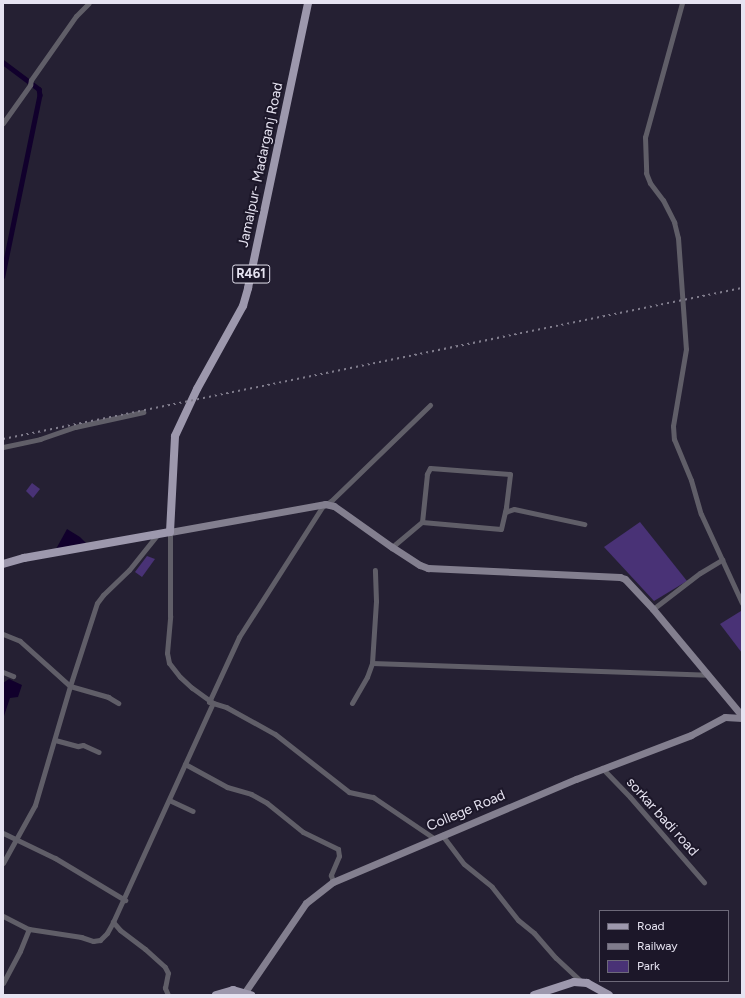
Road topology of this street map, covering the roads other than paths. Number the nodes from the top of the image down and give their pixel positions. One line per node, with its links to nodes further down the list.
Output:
1 (88, 3): 4 (street)
2 (308, 3): 14 (main road, Jamalpur- Madarganj Road / R461)
3 (682, 3): 17 (street)
4 (3, 123)
5 (430, 405): 9 (street)
6 (143, 412): 7 (street)
7 (3, 447)
8 (507, 502): 10 (street); 11 (street); 12 (street)
9 (325, 504): 14 (main road); 16 (main road); 28 (street)
10 (514, 509): 11 (street); 13 (street)
11 (505, 512): 12 (street)
12 (422, 522): 16 (street)
13 (584, 524)
14 (170, 532): 15 (main road); 28 (street)
15 (156, 535): 18 (main road); 27 (street)
16 (392, 548): 21 (main road)
17 (722, 560): 20 (street); 21 (street)
18 (3, 564)
19 (375, 570): 23 (street)
20 (742, 603)
21 (653, 609): 25 (main road)
22 (3, 634): 27 (street)
23 (372, 663): 25 (street); 29 (street)
24 (3, 672): 26 (street)
25 (708, 675): 31 (main road)
26 (13, 676)
27 (70, 686): 30 (street); 32 (street)
28 (211, 702): 34 (street); 41 (street)
29 (352, 703)
30 (118, 704)
31 (741, 713): 35 (main road, College Road)
32 (55, 740): 33 (street); 40 (street)
33 (99, 752)
34 (186, 764): 36 (street); 43 (street)
35 (602, 768): 39 (main road, College Road); 44 (street, sorkar badi road)
36 (169, 800): 37 (street); 45 (street)
37 (193, 811)
38 (3, 834): 40 (street)
39 (442, 835): 41 (main road, College Road); 49 (street)
40 (17, 839): 42 (street); 45 (street)
41 (435, 839): 43 (main road, College Road)
42 (3, 862)
43 (333, 882): 51 (main road, College Road)
44 (704, 882)
45 (125, 900): 47 (street)
46 (3, 916): 48 (street)
47 (113, 922): 48 (street); 52 (street)
48 (29, 929): 50 (street)
49 (582, 982): 54 (main road); 55 (main road)
50 (3, 983)
51 (248, 994): 53 (main road)
52 (168, 995)
53 (216, 995)
54 (534, 995)
55 (608, 995)

